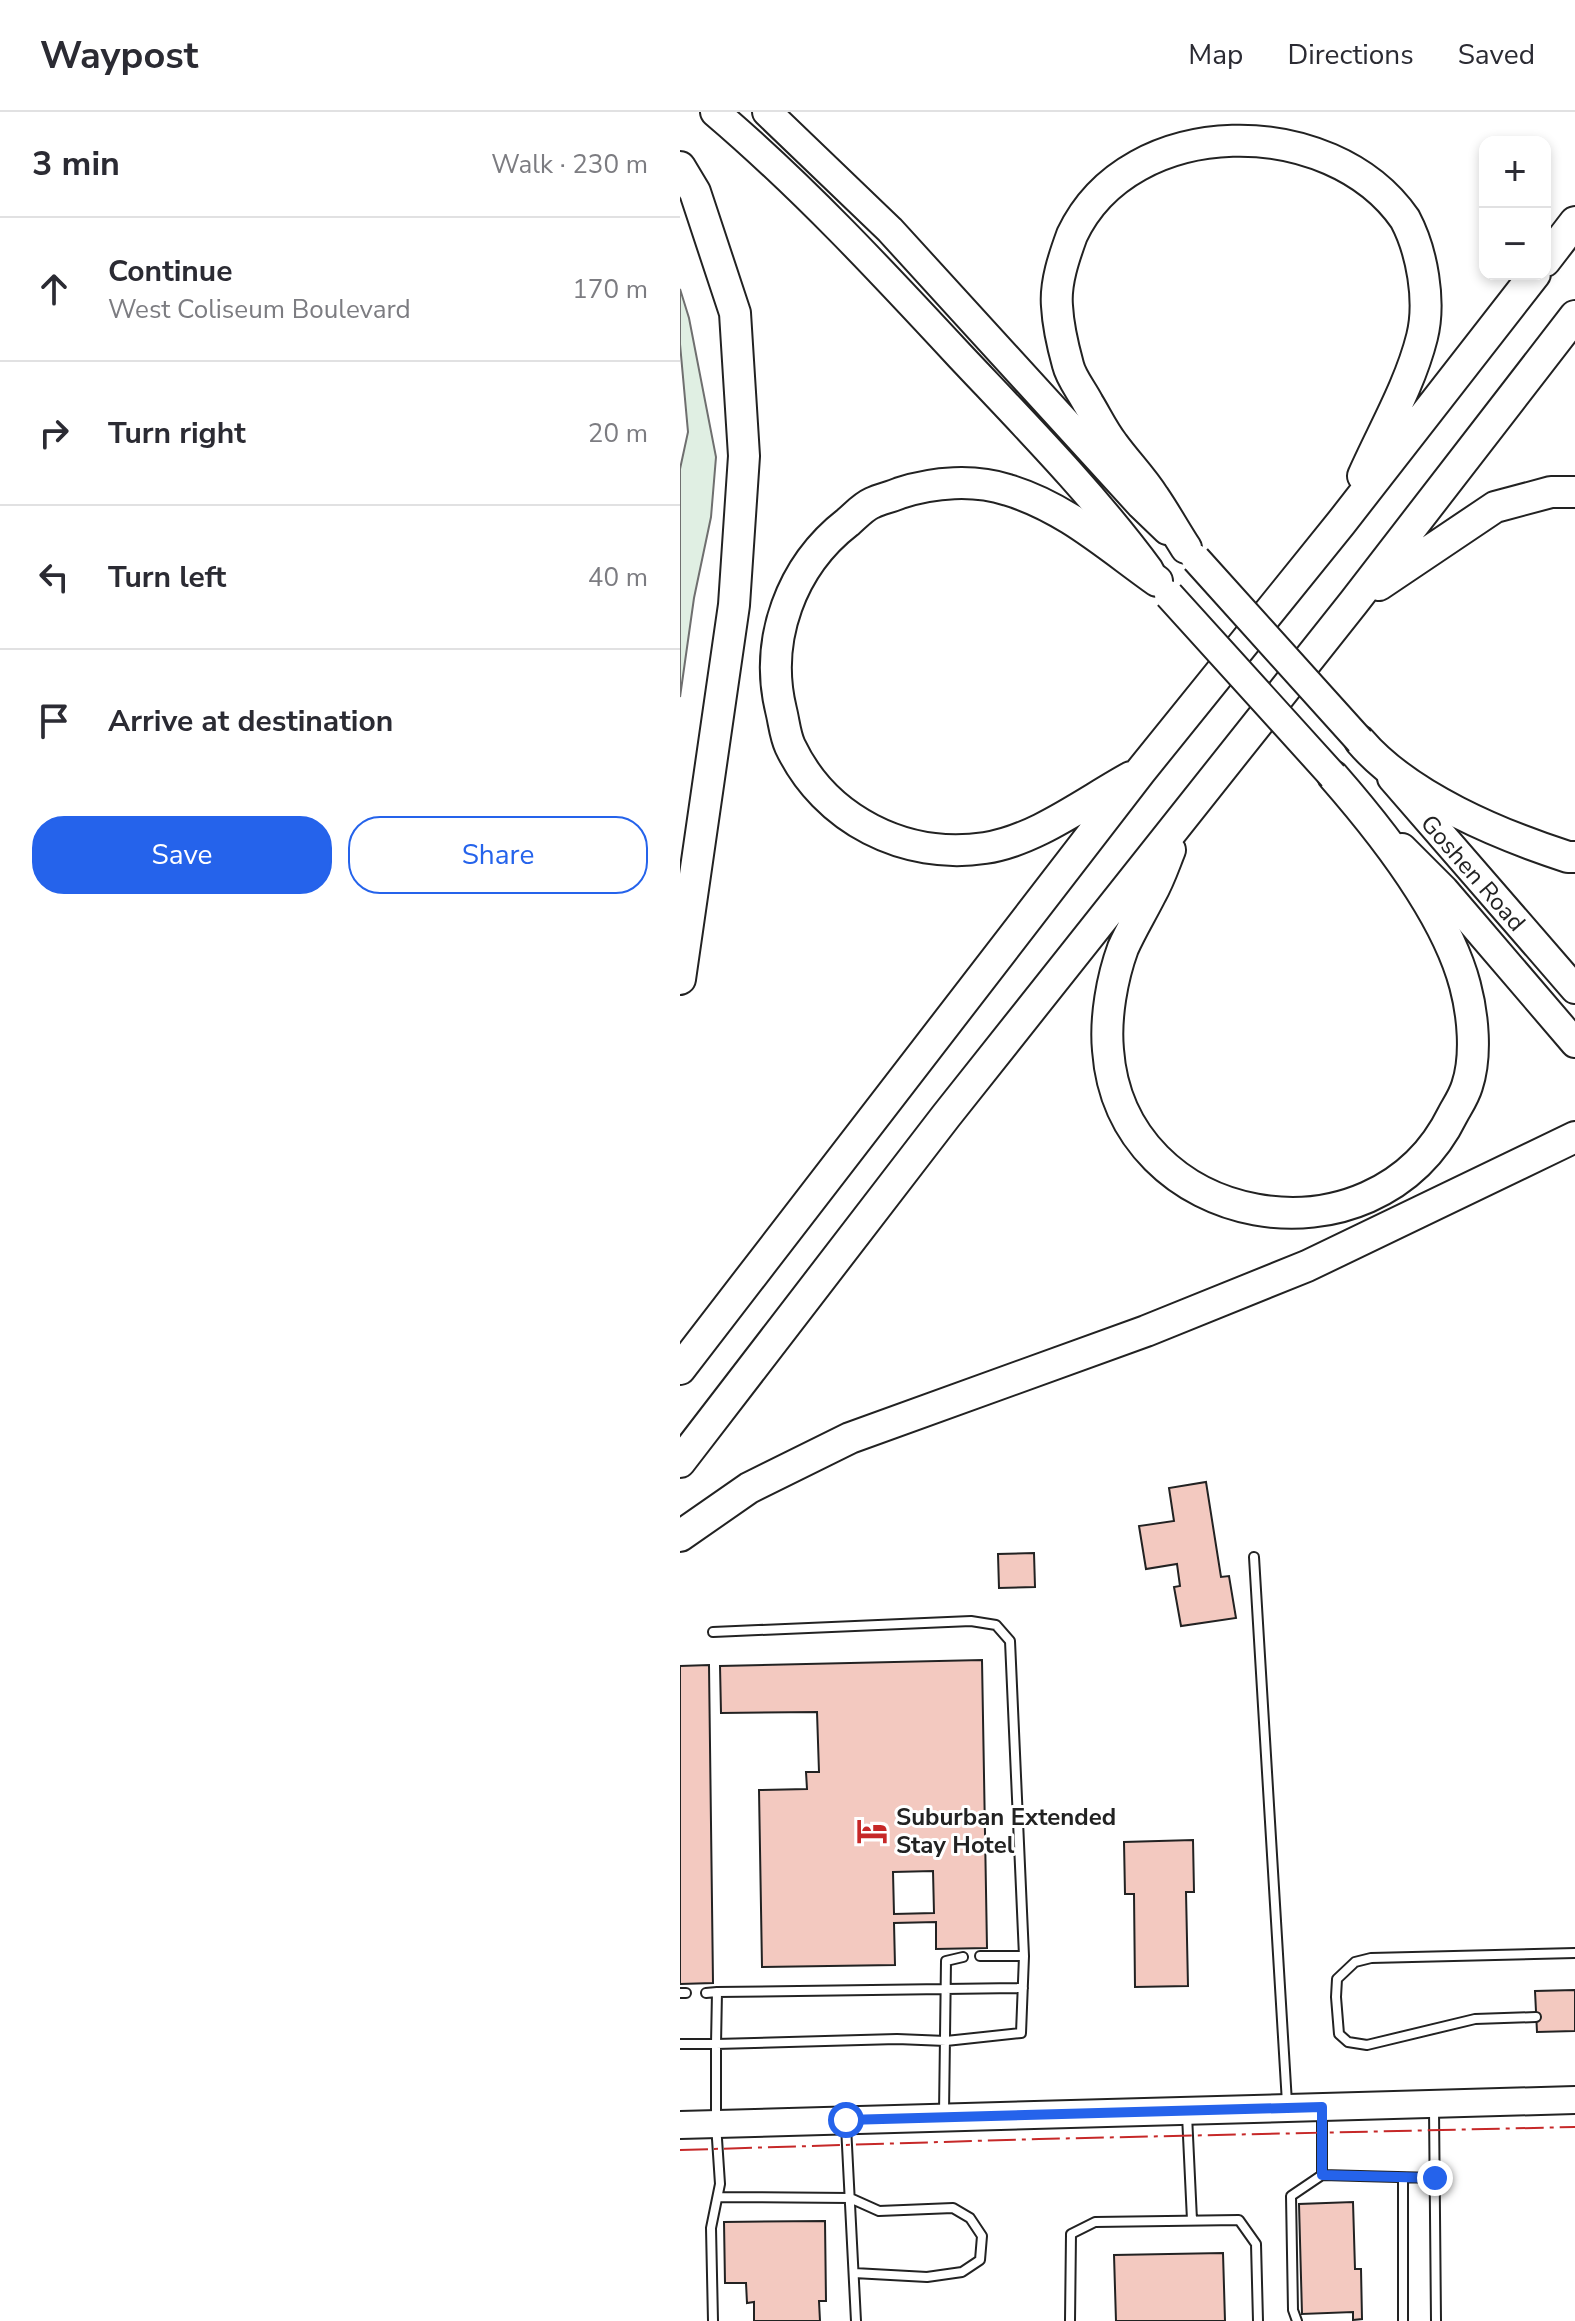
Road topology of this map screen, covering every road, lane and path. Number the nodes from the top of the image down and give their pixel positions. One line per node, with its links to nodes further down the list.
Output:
1 (715, 112): 11 (highway)
2 (767, 112): 10 (highway, Goshen Road)
3 (680, 167): 18 (highway)
4 (1575, 222): 5 (highway)
5 (1551, 253)
6 (1530, 280): 9 (highway)
7 (1575, 316): 12 (highway)
8 (1575, 492): 12 (highway)
9 (1341, 523): 10 (highway); 14 (highway)
10 (1191, 553): 13 (highway, Goshen Road, bridge)
11 (1163, 588): 14 (highway); 15 (highway, bridge)
12 (1354, 602): 16 (highway)
13 (1366, 748): 17 (highway); 19 (highway, Goshen Road)
14 (1140, 772): 22 (highway)
15 (1339, 783): 16 (highway); 20 (highway)
16 (1185, 815): 23 (highway)
17 (1575, 857)
18 (680, 979)
19 (1575, 989)
20 (1575, 1043)
21 (1575, 1137): 24 (highway)
22 (680, 1369)
23 (680, 1462)
24 (680, 1536)
25 (1254, 1557): 42 (lane)
26 (713, 1632): 29 (lane)
27 (1575, 1953): 35 (lane)
28 (980, 1956): 29 (lane)
29 (1024, 1956): 31 (lane)
30 (963, 1957): 32 (lane)
31 (1023, 1988): 32 (lane); 36 (lane)
32 (946, 1990): 33 (lane); 36 (lane)
33 (717, 1992): 34 (lane); 38 (lane)
34 (706, 1993)
35 (1536, 2017)
36 (946, 2041): 38 (lane); 44 (lane)
37 (680, 2044): 38 (lane)
38 (716, 2044): 46 (lane)
39 (1575, 2100): 40 (main road)
40 (1434, 2104): 41 (main road); 50 (lane)
41 (1322, 2107): 42 (main road); 48 (lane)
42 (1288, 2108): 43 (main road)
43 (1187, 2111): 44 (main road); 53 (lane)
44 (944, 2117): 45 (main road)
45 (846, 2120): 46 (main road); 52 (lane)
46 (716, 2124): 47 (main road); 51 (lane)
47 (680, 2125)
48 (1322, 2175): 49 (lane); 59 (lane)
49 (1403, 2178): 50 (lane); 60 (lane)
50 (1435, 2178): 61 (lane)
51 (718, 2197): 52 (lane); 55 (lane)
52 (850, 2198): 54 (lane); 54 (lane)
53 (1192, 2220): 57 (lane); 58 (lane)
54 (854, 2273): 56 (lane)
55 (713, 2321)
56 (856, 2321)
57 (1070, 2321)
58 (1258, 2321)
59 (1297, 2321)
60 (1403, 2321)
61 (1436, 2321)

